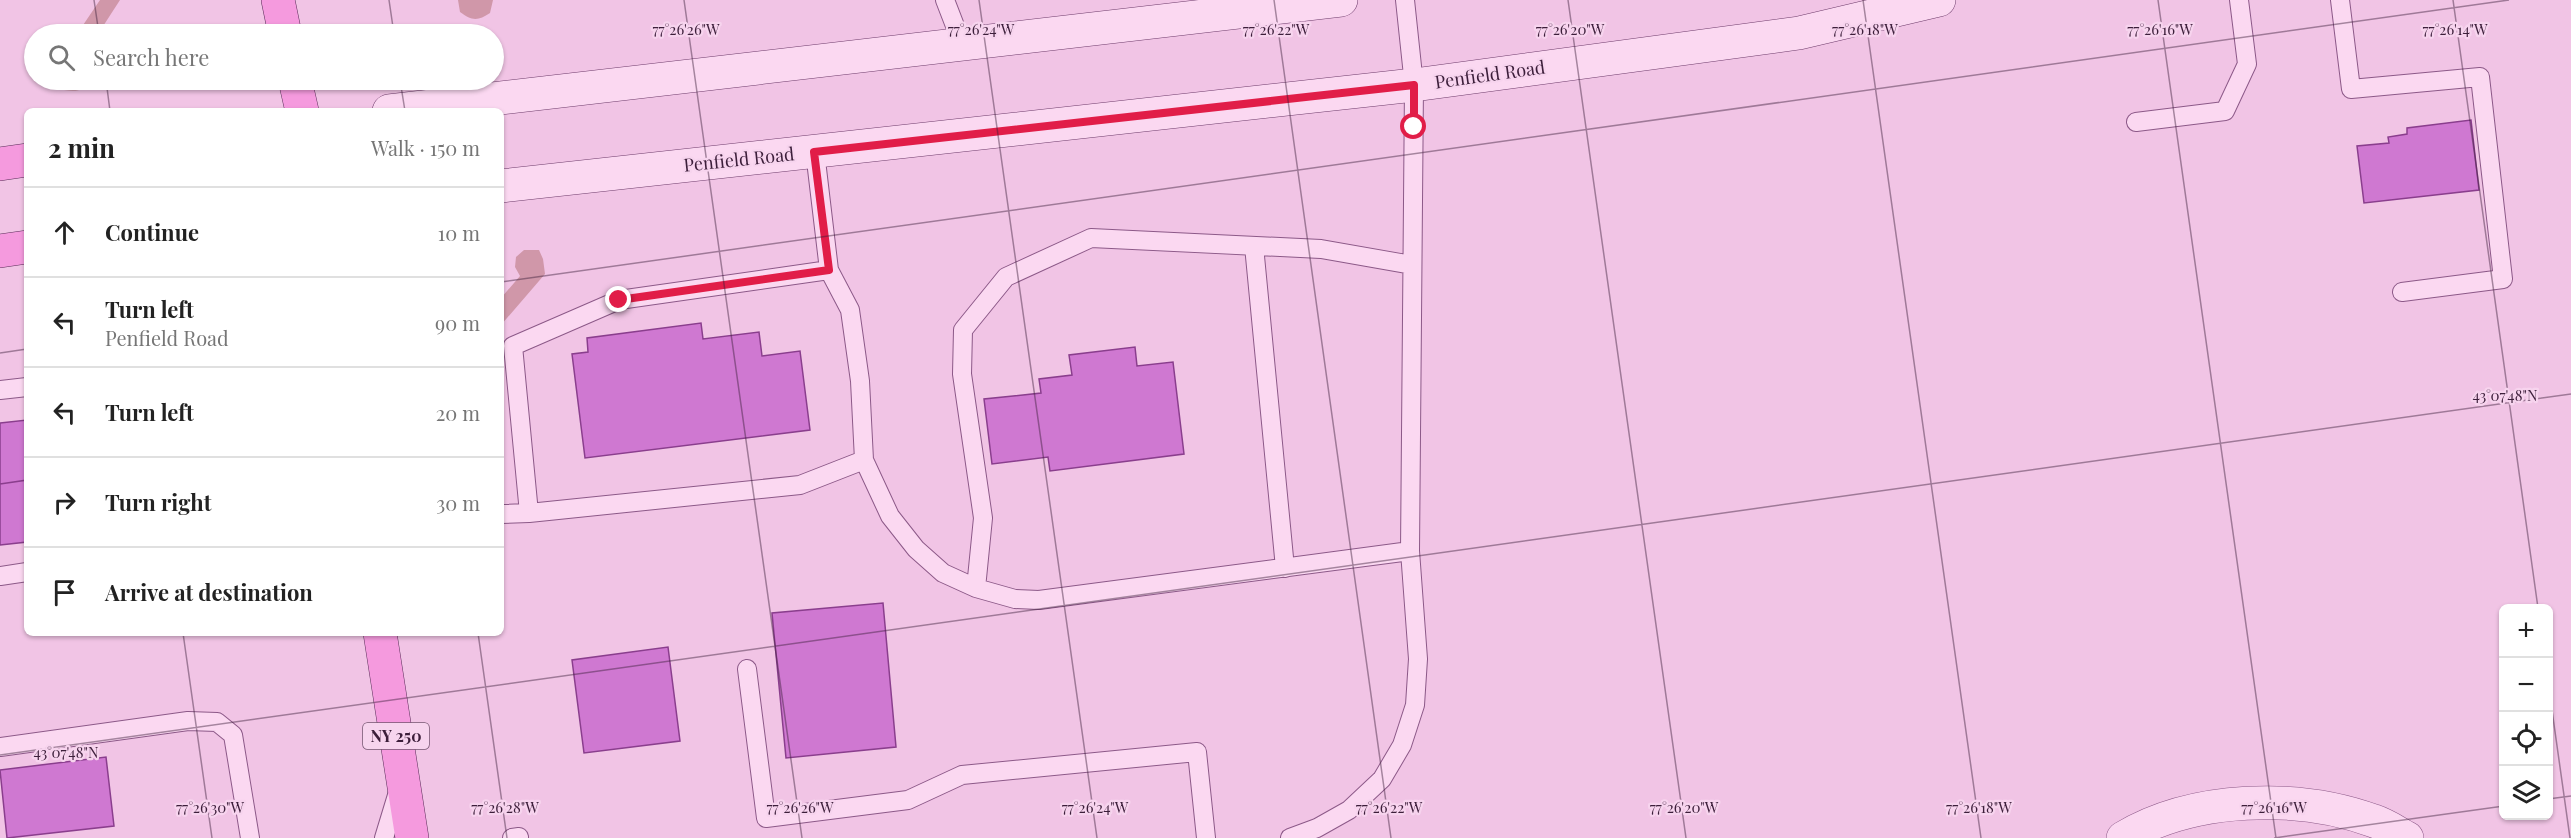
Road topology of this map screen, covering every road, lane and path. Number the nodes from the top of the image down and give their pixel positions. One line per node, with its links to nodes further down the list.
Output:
1 (278, 0): 8 (main road)
2 (945, 0): 9 (lane)
3 (1341, 0): 9 (main road)
4 (1405, 0): 10 (lane)
5 (1939, 0): 10 (main road, Penfield Road)
6 (2239, 0): 14 (lane)
7 (2340, 0): 24 (lane)
8 (283, 24)
9 (962, 44): 13 (main road)
10 (1414, 85): 15 (main road, Penfield Road); 22 (lane)
11 (297, 90): 12 (main road)
12 (301, 108)
13 (415, 108)
14 (2136, 122)
15 (814, 152): 18 (main road, Penfield Road); 23 (lane)
16 (24, 160): 17 (main road)
17 (0, 164)
18 (504, 186)
19 (1254, 246): 22 (lane); 31 (lane); 34 (lane)
20 (24, 247): 21 (main road)
21 (0, 250)
22 (1412, 265): 30 (lane)
23 (829, 270): 27 (lane); 28 (lane)
24 (2402, 292)
25 (24, 387): 26 (lane)
26 (0, 390)
27 (864, 460): 28 (lane); 34 (lane)
28 (529, 513): 29 (lane)
29 (504, 514)
30 (1410, 551): 31 (lane); 43 (lane)
31 (1285, 568): 34 (lane)
32 (24, 573): 33 (lane)
33 (0, 576)
34 (976, 588)
35 (380, 636): 38 (main road, NY 250)
36 (747, 669): 42 (lane)
37 (0, 747): 39 (lane)
38 (402, 776): 40 (lane); 41 (main road, NY 250)
39 (250, 838)
40 (384, 838)
41 (412, 838)
42 (1206, 838)
43 (1290, 838)
44 (2123, 838): 45 (main road)
45 (2407, 838)

